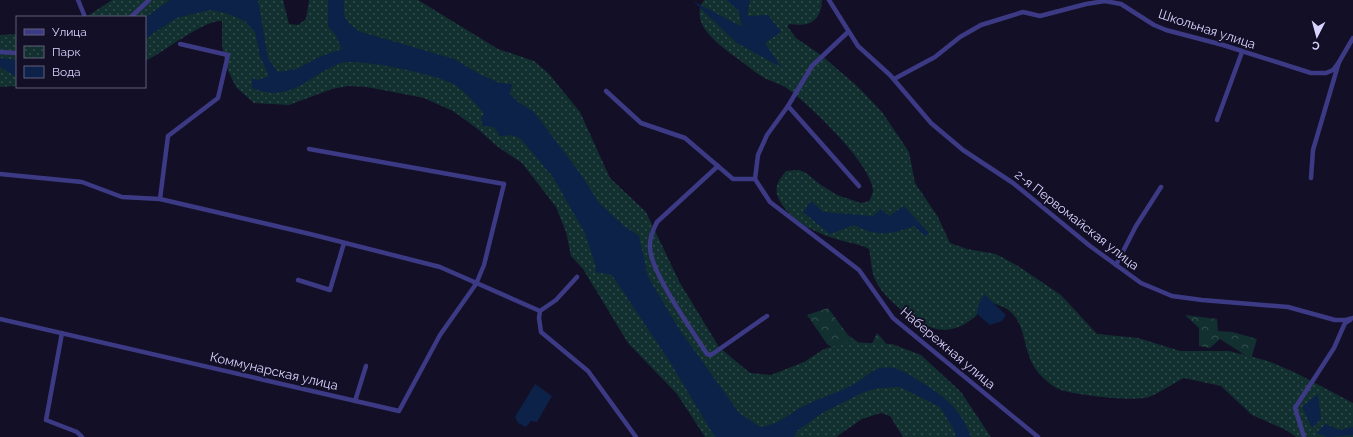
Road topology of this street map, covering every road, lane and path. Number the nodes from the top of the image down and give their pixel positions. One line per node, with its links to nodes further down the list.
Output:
1 (78, 0): 4 (street)
2 (149, 0): 5 (street)
3 (829, 0): 6 (street)
4 (85, 16)
5 (132, 16)
6 (848, 32): 13 (street, 2-я Первомайская улица); 15 (street)
7 (1353, 38): 12 (street, Школьная улица)
8 (180, 44): 24 (street)
9 (0, 52): 11 (street)
10 (1242, 52): 12 (street, Школьная улица); 13 (street, Школьная улица); 16 (street)
11 (16, 53)
12 (1339, 62): 20 (street, Школьная улица)
13 (894, 79): 26 (street, 2-я Первомайская улица)
14 (606, 91): 18 (street)
15 (788, 106): 21 (street); 22 (street)
16 (1217, 120)
17 (309, 149): 29 (street, Коммунарская улица)
18 (718, 166): 21 (street); 31 (street)
19 (0, 174): 24 (street)
20 (1311, 178)
21 (755, 179): 39 (street, Набережная улица)
22 (859, 186)
23 (1161, 187): 26 (street)
24 (160, 199): 25 (street)
25 (344, 243): 28 (street); 29 (street)
26 (1116, 265): 32 (street, 2-я Первомайская улица)
27 (577, 277): 30 (street)
28 (298, 280)
29 (476, 284): 30 (street); 36 (street, Коммунарская улица)
30 (540, 311): 38 (street)
31 (767, 316)
32 (1353, 318): 40 (street)
33 (0, 319): 34 (street, Коммунарская улица)
34 (62, 333): 36 (street, Коммунарская улица); 37 (street)
35 (366, 366): 36 (street)
36 (355, 401)
37 (82, 437)
38 (636, 437)
39 (1038, 437)
40 (1304, 437)

